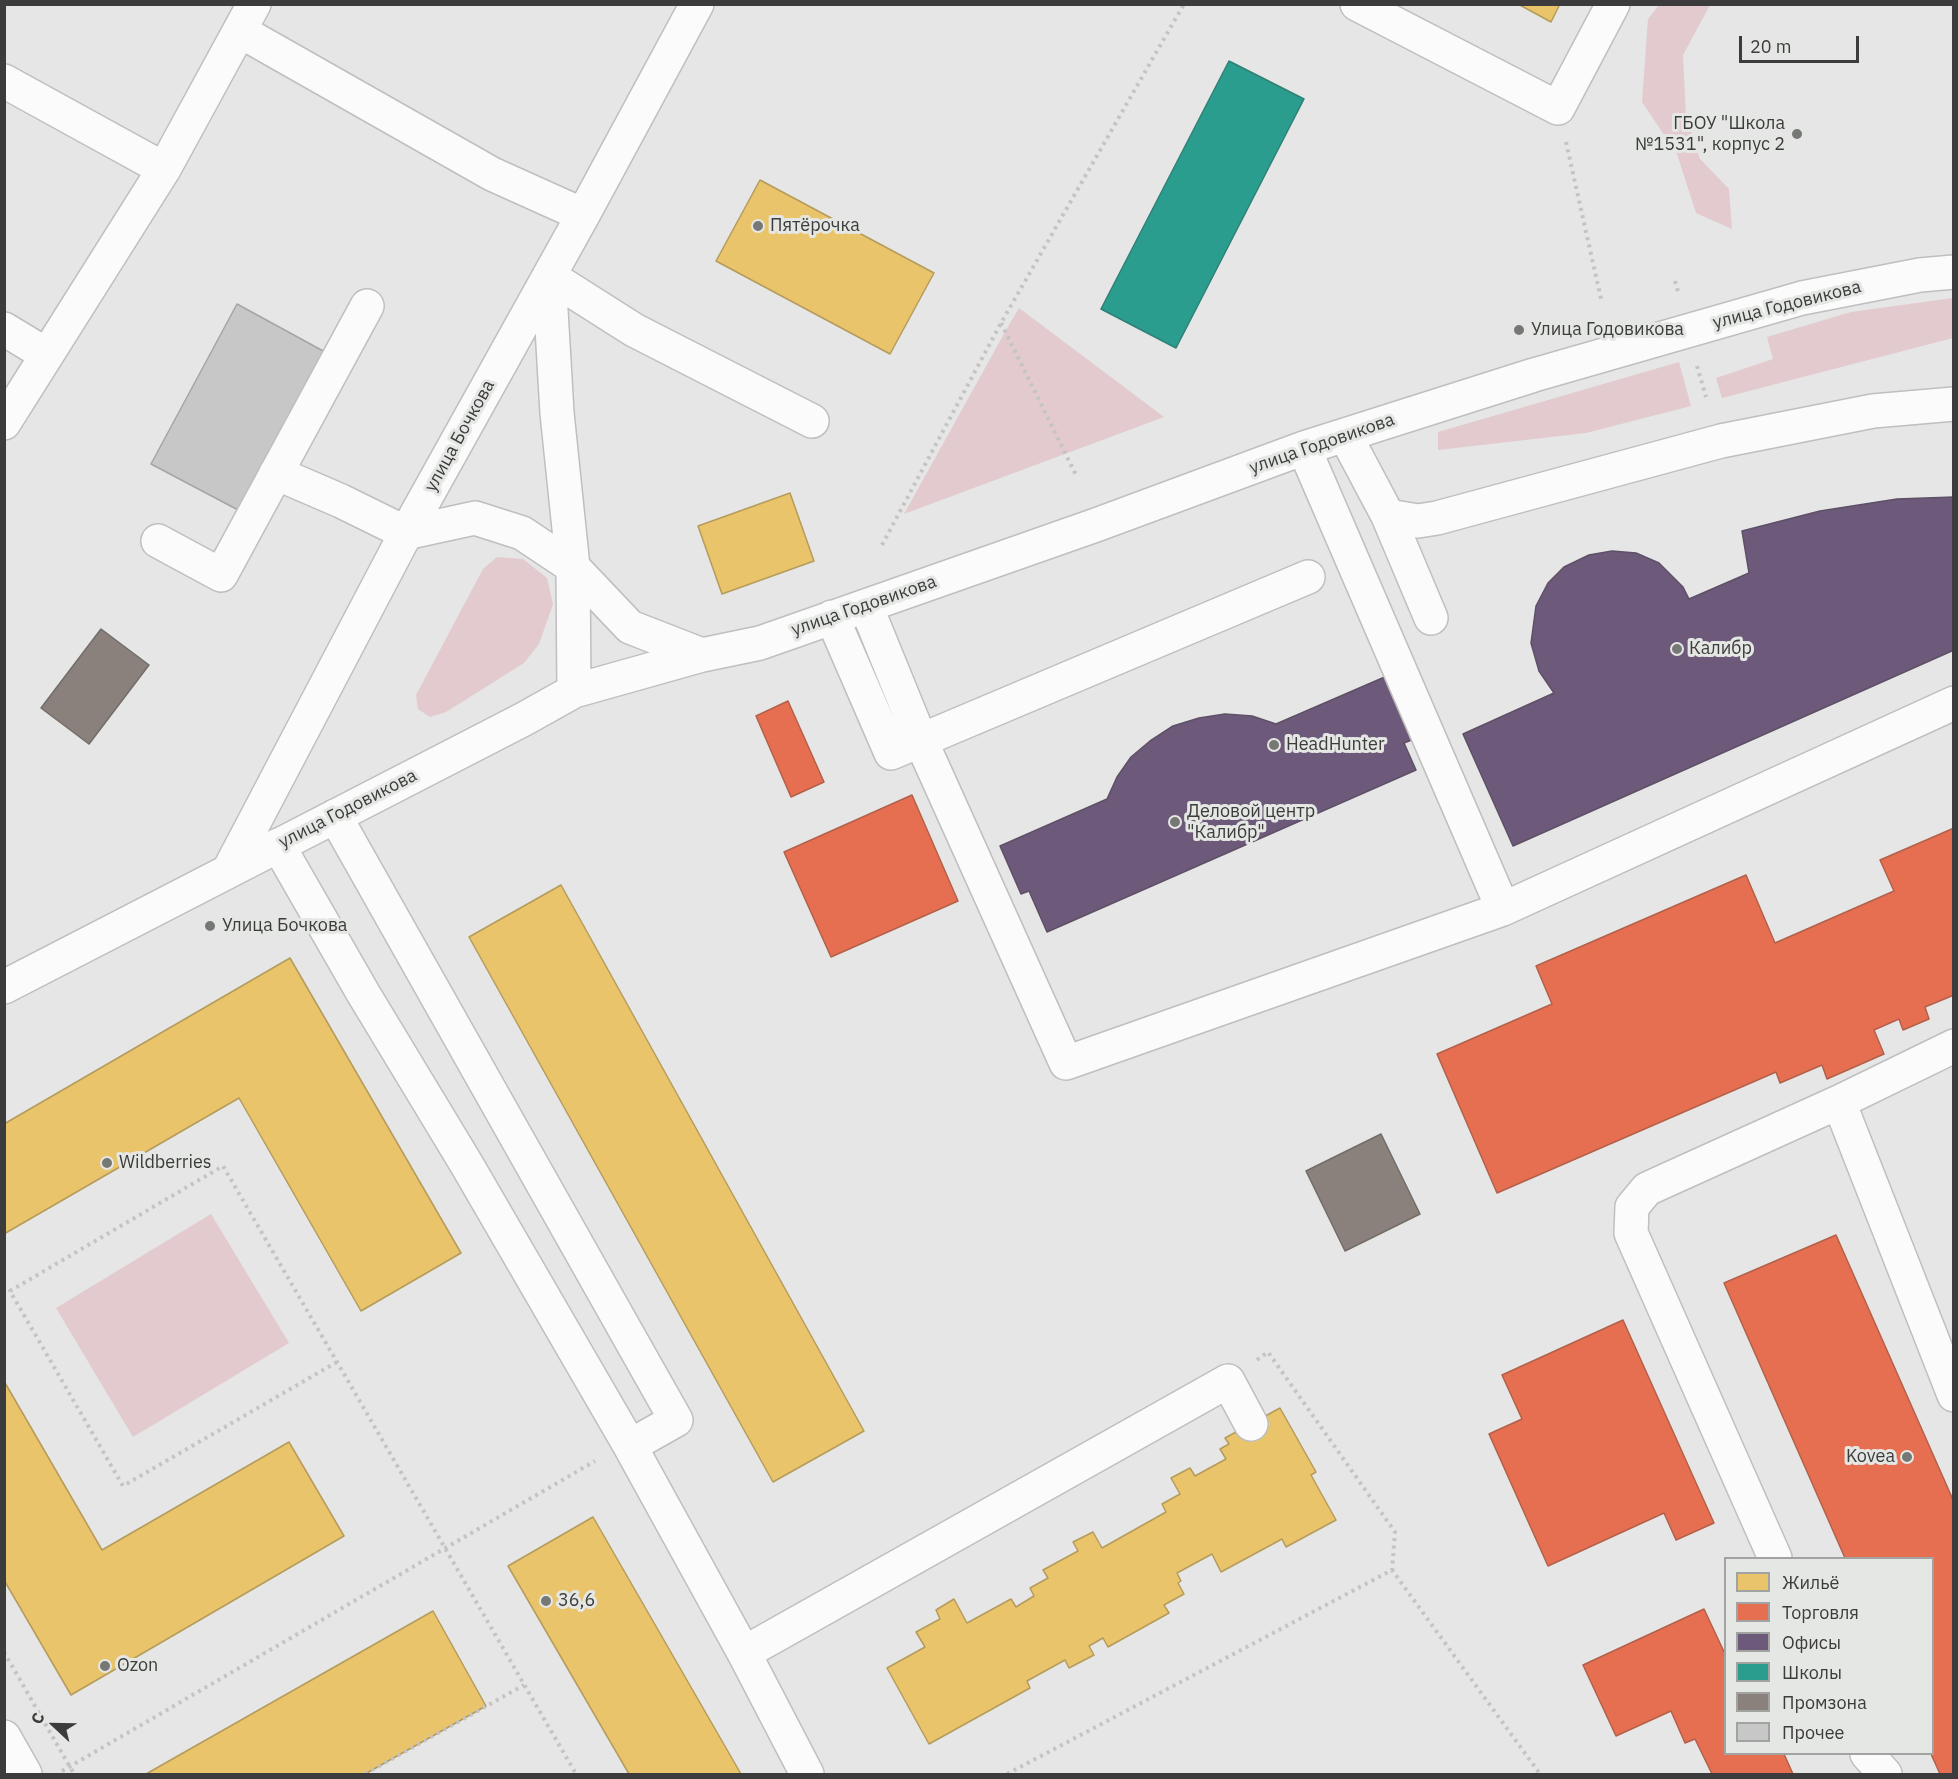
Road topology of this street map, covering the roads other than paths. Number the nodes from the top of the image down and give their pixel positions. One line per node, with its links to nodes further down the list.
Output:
1 (697, 4): 7 (street, улица Бочкова)
2 (1357, 4): 3 (street)
3 (1613, 4)
4 (247, 18): 6 (street); 7 (street)
5 (4, 81): 6 (street)
6 (164, 169): 12 (street)
7 (583, 215): 9 (street, улица Бочкова)
8 (1953, 273): 16 (street, улица Годовикова)
9 (549, 276): 14 (street); 20 (street, улица Бочкова); 22 (street)
10 (367, 306): 18 (street)
11 (4, 329): 12 (street)
12 (47, 356): 15 (street)
13 (1953, 405): 19 (street)
14 (812, 421)
15 (4, 423)
16 (1345, 435): 17 (street, улица Годовикова); 19 (street)
17 (1304, 448): 24 (street, улица Годовикова); 34 (street)
18 (276, 473): 20 (street); 21 (street)
19 (1388, 516): 26 (street)
20 (406, 533): 22 (street); 33 (street, улица Бочкова)
21 (158, 541)
22 (573, 567): 27 (street); 28 (street)
23 (1308, 578): 30 (street)
24 (866, 606): 25 (street, улица Годовикова); 30 (street)
25 (832, 617): 27 (street, улица Годовикова); 30 (street)
26 (1431, 618)
27 (702, 655): 28 (street, улица Годовикова)
28 (574, 691): 31 (street, улица Годовикова)
29 (1953, 703): 34 (street)
30 (921, 741): 34 (street)
31 (335, 816): 32 (street, улица Годовикова); 40 (street)
32 (278, 845): 33 (street, улица Годовикова); 40 (street)
33 (229, 870): 35 (street, улица Годовикова)
34 (1503, 909)
35 (4, 987)
36 (1953, 1046): 37 (street)
37 (1839, 1102): 38 (street); 41 (street)
38 (1953, 1395)
39 (1251, 1424): 42 (street)
40 (630, 1446): 42 (street)
41 (1776, 1557)
42 (744, 1653): 47 (street)
43 (4, 1737): 46 (street)
44 (1857, 1755): 48 (street)
45 (1868, 1755): 49 (street)
46 (25, 1774)
47 (807, 1774)
48 (1856, 1774)
49 (1885, 1774)

